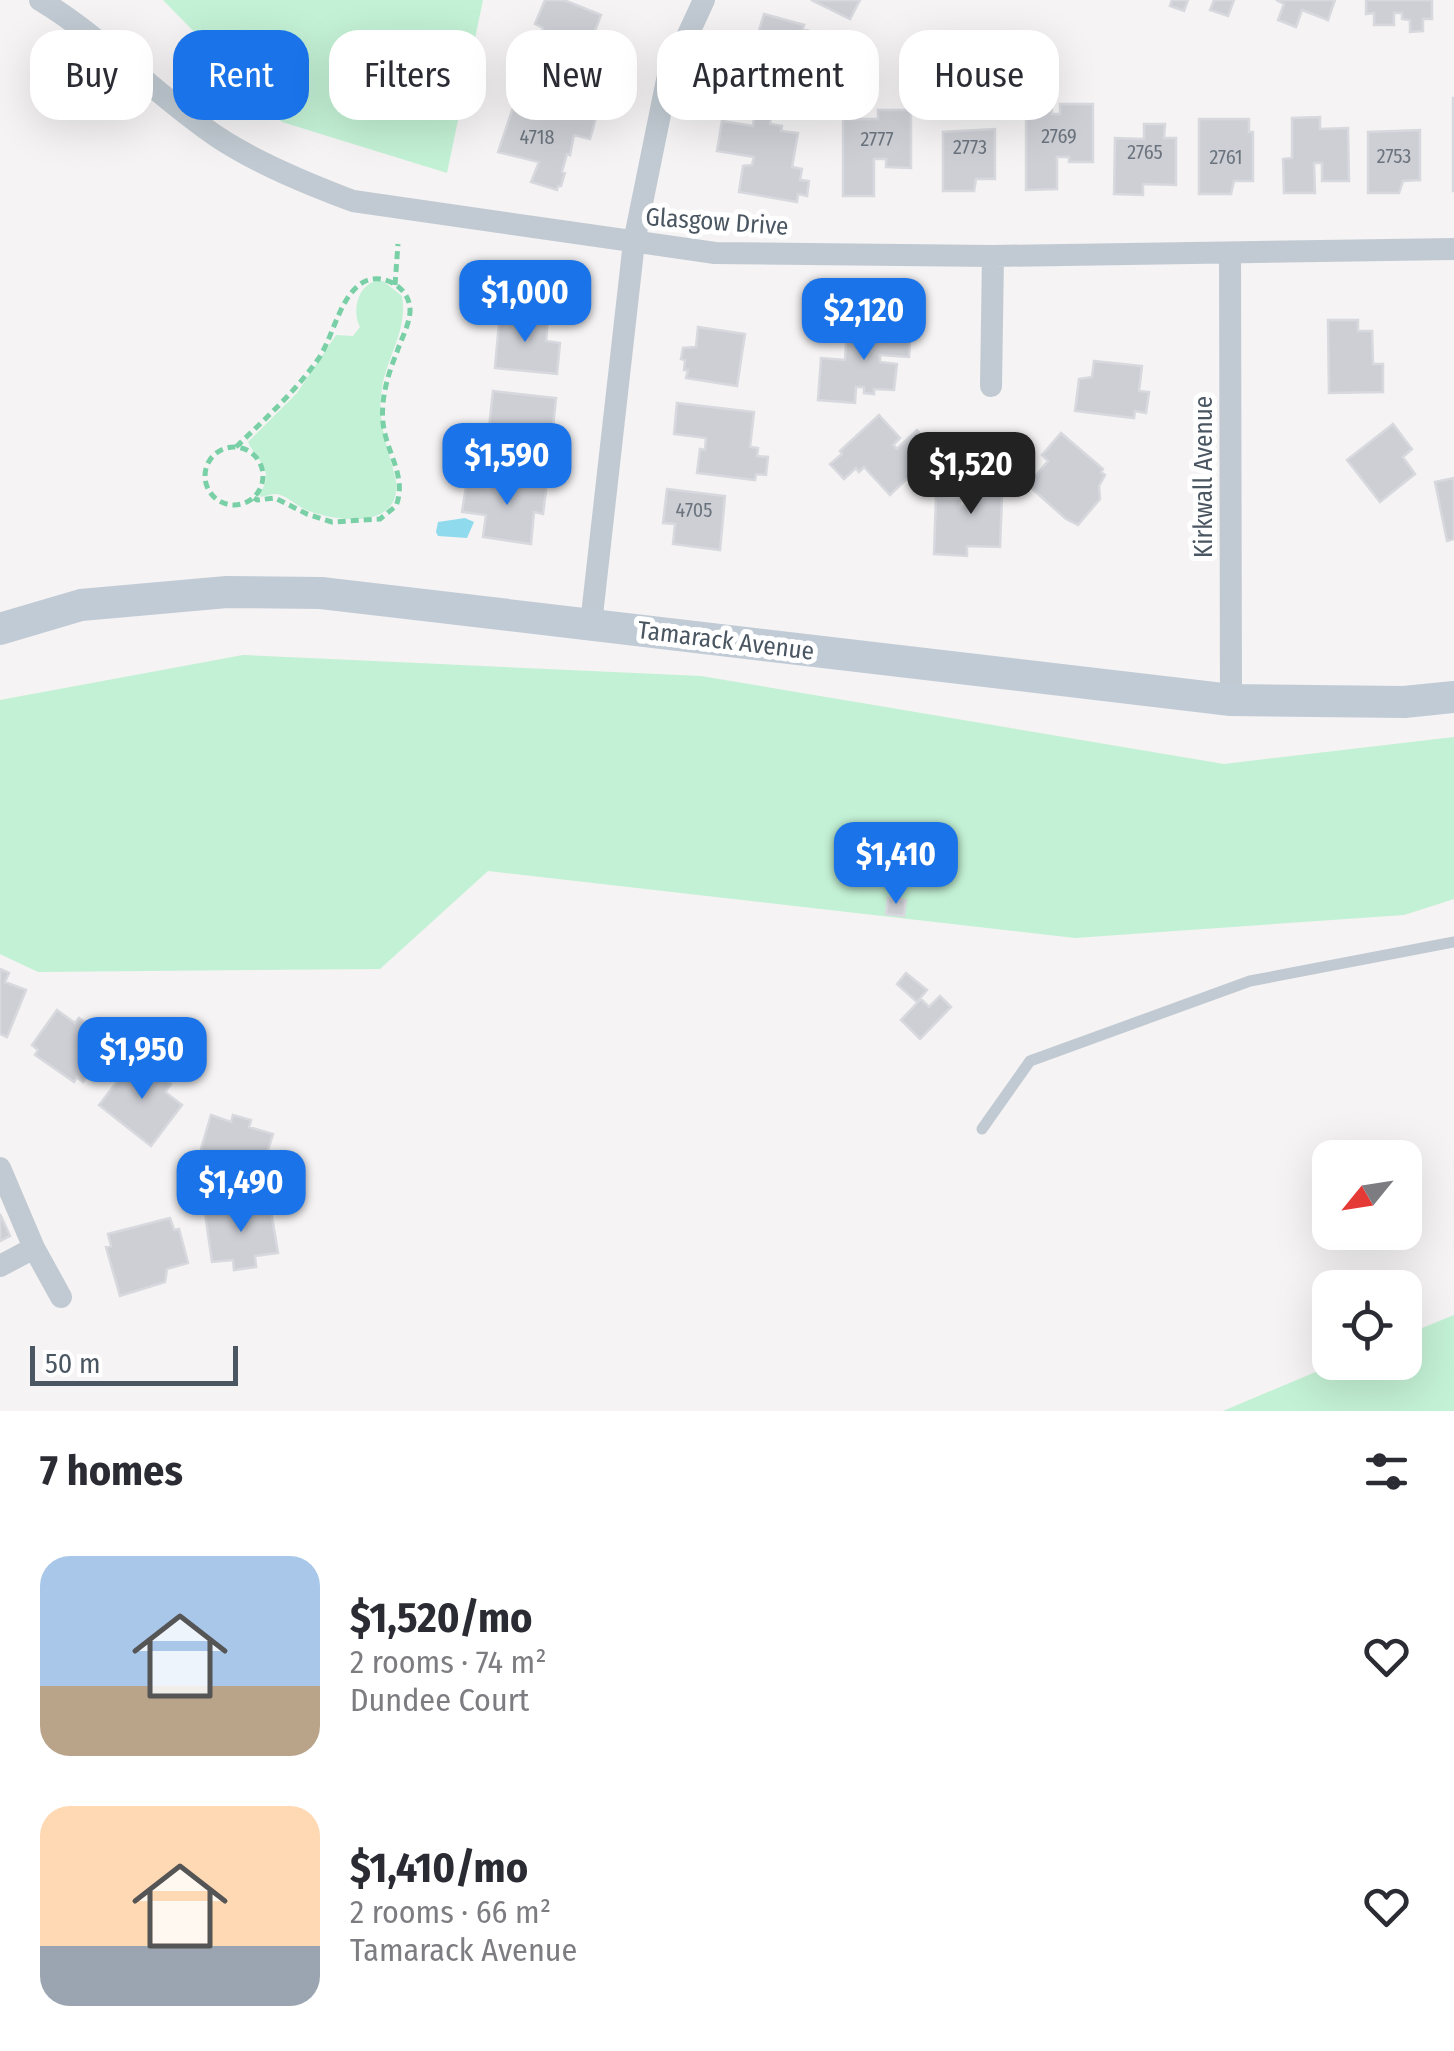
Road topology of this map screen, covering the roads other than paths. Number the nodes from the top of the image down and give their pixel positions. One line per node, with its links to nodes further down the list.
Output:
1 (40, 0): 3 (street, Glasgow Drive)
2 (704, 0): 3 (street)
3 (634, 242): 6 (street, Glasgow Drive); 8 (street)
4 (1454, 249): 5 (street, Glasgow Drive)
5 (1230, 255): 6 (street, Glasgow Drive); 11 (street, Kirkwall Avenue)
6 (993, 256): 7 (street)
7 (991, 386)
8 (591, 624): 9 (main road, Tamarack Avenue); 11 (main road, Tamarack Avenue)
9 (0, 629)
10 (1454, 697): 11 (main road, Tamarack Avenue)
11 (1231, 700)
12 (1454, 942): 13 (lane)
13 (982, 1129)
14 (0, 1168): 15 (street)
15 (34, 1248): 16 (street); 17 (street)
16 (0, 1266)
17 (61, 1297)

